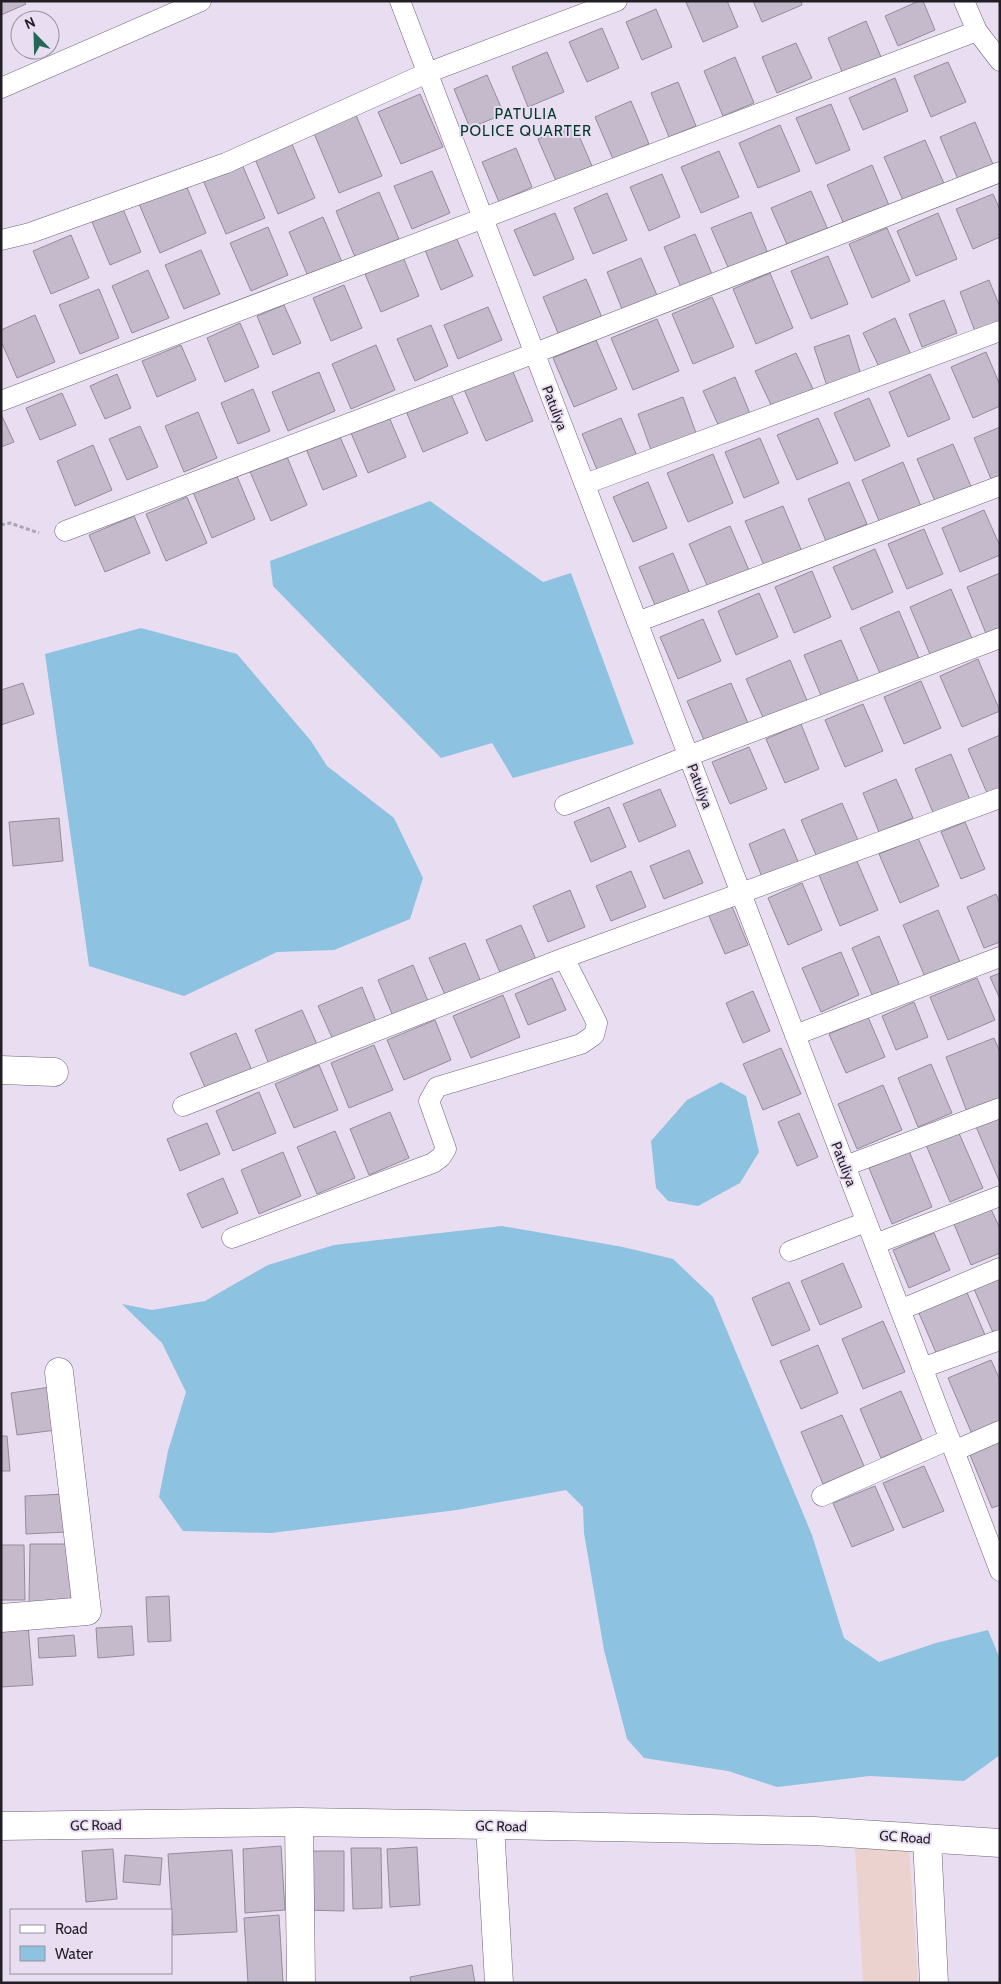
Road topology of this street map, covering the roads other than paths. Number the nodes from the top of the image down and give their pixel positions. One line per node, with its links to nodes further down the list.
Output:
1 (201, 1): 8 (lane)
2 (400, 1): 7 (lane, Patuliya)
3 (617, 1): 7 (lane)
4 (964, 1): 5 (lane)
5 (977, 31): 6 (lane); 10 (lane)
6 (1000, 61)
7 (427, 73): 10 (lane, Patuliya); 11 (lane)
8 (1, 88)
9 (1000, 172): 13 (lane)
10 (483, 220): 13 (lane, Patuliya); 14 (lane)
11 (1, 240)
12 (1000, 331): 15 (lane)
13 (534, 353): 15 (lane, Patuliya); 17 (lane)
14 (1, 401)
15 (584, 484): 18 (lane, Patuliya)
16 (1000, 486): 18 (lane)
17 (65, 531)
18 (637, 622): 20 (lane, Patuliya)
19 (1000, 638): 20 (lane)
20 (688, 756): 22 (lane); 23 (lane, Patuliya)
21 (1000, 798): 23 (lane)
22 (565, 805)
23 (740, 893): 25 (lane); 26 (lane, Patuliya)
24 (1000, 957): 26 (lane)
25 (564, 958): 29 (lane); 34 (lane)
26 (794, 1035): 31 (lane, Patuliya)
27 (1, 1070): 28 (street)
28 (54, 1072)
29 (183, 1106)
30 (1000, 1108): 31 (lane)
31 (845, 1166): 33 (lane, Patuliya)
32 (1000, 1196): 35 (lane)
33 (866, 1222): 35 (lane, Patuliya); 36 (lane)
34 (232, 1238)
35 (875, 1244): 38 (lane, Patuliya)
36 (790, 1251)
37 (1000, 1268): 38 (lane)
38 (900, 1310): 40 (lane, Patuliya)
39 (1000, 1340): 40 (lane)
40 (922, 1368): 43 (lane, Patuliya)
41 (60, 1372): 46 (street)
42 (1000, 1432): 43 (lane)
43 (952, 1445): 44 (lane); 45 (lane, Patuliya)
44 (822, 1496)
45 (1000, 1571)
46 (1, 1618)
47 (299, 1822): 48 (street, GC Road); 49 (street, GC Road); 52 (street)
48 (490, 1825): 50 (street, GC Road); 53 (street)
49 (1, 1826)
50 (926, 1839): 51 (street, GC Road); 54 (street)
51 (1000, 1844)
52 (301, 1983)
53 (499, 1983)
54 (934, 1983)

